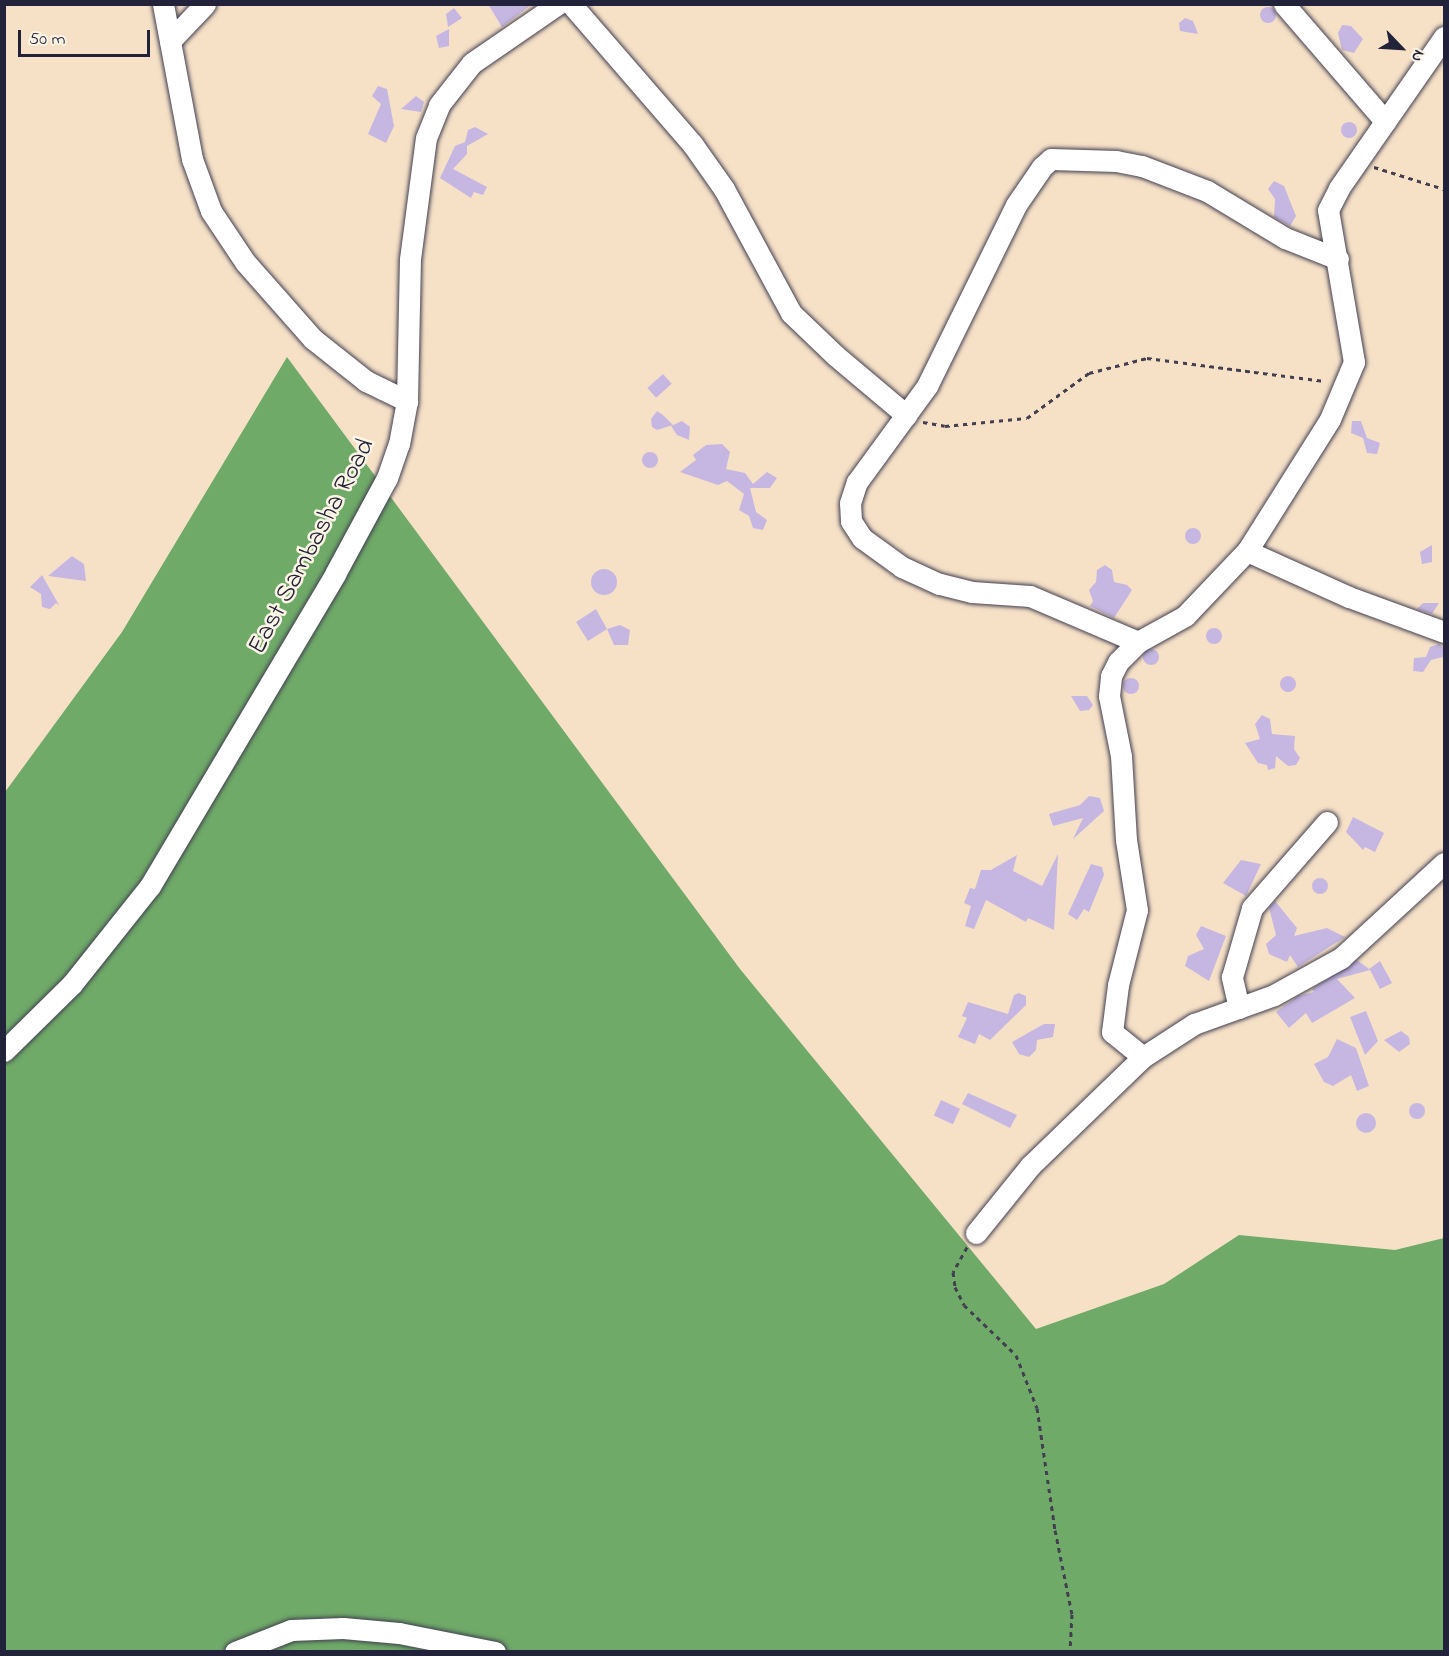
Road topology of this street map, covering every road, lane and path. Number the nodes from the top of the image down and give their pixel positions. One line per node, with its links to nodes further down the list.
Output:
1 (163, 4): 7 (street)
2 (205, 4): 7 (street)
3 (558, 4): 13 (street, East Sambasha Road)
4 (572, 4): 14 (street)
5 (1284, 4): 8 (street)
6 (1444, 37): 8 (street)
7 (170, 41): 13 (street)
8 (1385, 121): 9 (street)
9 (1359, 163): 10 (path); 11 (street)
10 (1444, 189)
11 (1338, 260): 12 (street); 14 (street)
12 (1348, 384): 14 (path); 15 (street)
13 (407, 401): 21 (street, East Sambasha Road)
14 (906, 415): 17 (street)
15 (1247, 550): 16 (street); 17 (street)
16 (1444, 632)
17 (1138, 642): 22 (street)
18 (1327, 822): 20 (street)
19 (1444, 863): 20 (street)
20 (1239, 1008): 22 (street)
21 (4, 1051)
22 (1143, 1057): 23 (street)
23 (976, 1233): 26 (path)
24 (235, 1652): 25 (street)
25 (495, 1652)
26 (1070, 1652)

